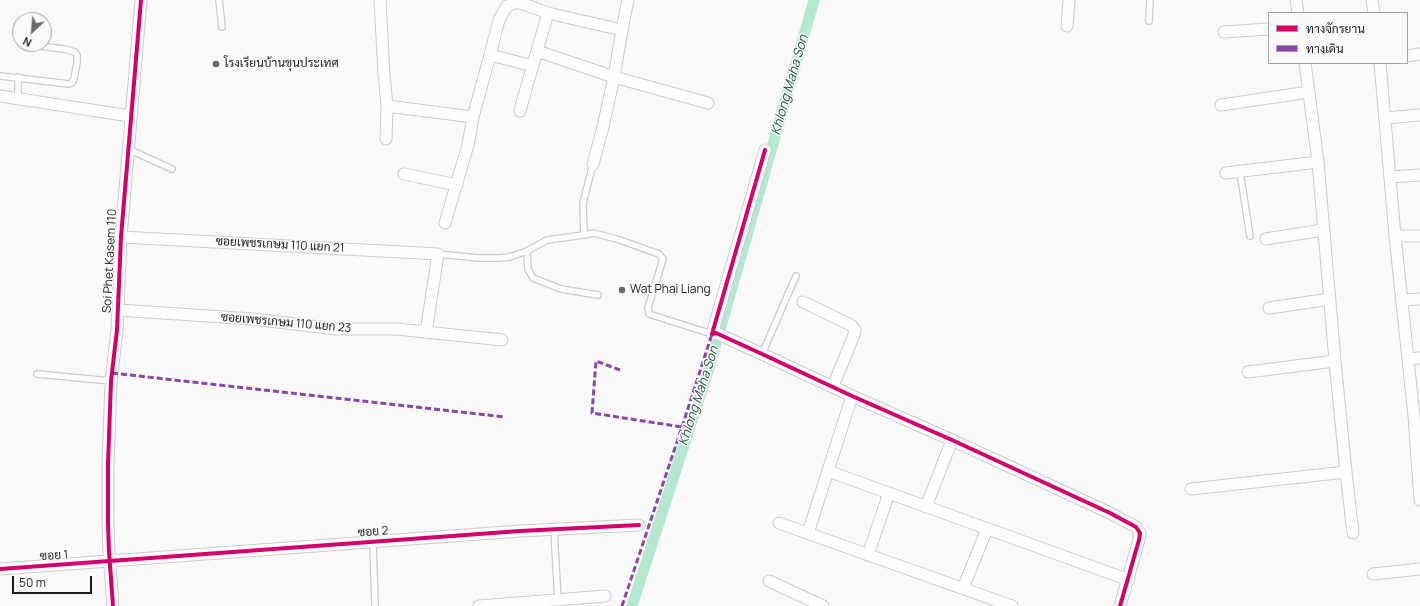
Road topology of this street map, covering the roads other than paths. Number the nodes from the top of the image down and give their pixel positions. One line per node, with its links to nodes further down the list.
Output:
1 (141, 0): 37 (street, Soi Phet Kasem 110)
2 (219, 0): 14 (lane)
3 (380, 0): 34 (street)
4 (628, 0): 16 (street)
5 (1070, 0): 13 (street)
6 (1150, 0): 12 (lane)
7 (1296, 0): 9 (street)
8 (1372, 0): 10 (street)
9 (1298, 12)
10 (1374, 12)
11 (548, 13): 16 (street); 19 (street); 21 (street)
12 (1149, 21)
13 (1067, 26)
14 (222, 27)
15 (1268, 29): 17 (street)
16 (622, 30): 28 (street)
17 (1224, 32)
18 (52, 47): 27 (lane)
19 (537, 51): 25 (street); 28 (street)
20 (1420, 54): 22 (street)
21 (490, 55): 25 (street); 38 (street)
22 (1408, 56)
23 (1305, 64): 29 (street)
24 (1380, 64): 39 (street)
25 (533, 66): 35 (street)
26 (0, 76): 27 (lane)
27 (18, 77): 31 (lane)
28 (614, 77): 32 (street); 44 (street)
29 (1309, 92): 33 (street); 43 (street)
30 (0, 96): 31 (street)
31 (18, 98): 37 (street)
32 (708, 103)
33 (1222, 105)
34 (387, 106): 38 (street); 40 (street)
35 (520, 111)
36 (1420, 115): 39 (street)
37 (130, 116): 41 (street, Soi Phet Kasem 110)
38 (473, 117): 51 (street)
39 (1385, 118): 50 (street)
40 (386, 139)
41 (128, 149): 45 (lane); 58 (street, Soi Phet Kasem 110)
42 (765, 150): 71 (street)
43 (1318, 162): 46 (street); 53 (street)
44 (593, 164): 54 (lane)
45 (172, 169)
46 (1240, 172): 48 (street); 55 (lane)
47 (404, 174): 51 (street)
48 (1226, 174)
49 (1420, 175): 50 (street)
50 (1390, 177): 56 (street)
51 (457, 185): 52 (street)
52 (445, 222)
53 (1323, 230): 59 (street); 64 (street)
54 (584, 235): 60 (lane); 71 (lane)
55 (1250, 236)
56 (1395, 236): 57 (street); 66 (street)
57 (1420, 236)
58 (121, 237): 61 (street, ซอยเพชรเกษม 110 แยก 21); 69 (street, Soi Phet Kasem 110)
59 (1266, 239)
60 (527, 251): 61 (lane); 63 (lane)
61 (438, 254): 70 (street)
62 (796, 276): 73 (lane)
63 (598, 295)
64 (1330, 299): 68 (street); 76 (street)
65 (1420, 299): 66 (street)
66 (1401, 300): 75 (street)
67 (803, 302): 80 (street)
68 (1269, 308)
69 (118, 310): 70 (street, ซอยเพชรเกษม 110 แยก 23); 79 (street, Soi Phet Kasem 110)
70 (426, 332): 72 (street, ซอยเพชรเกษม 110 แยก 23)
71 (714, 334): 73 (street)
72 (502, 340)
73 (762, 354): 80 (street)
74 (1420, 358): 75 (street)
75 (1408, 359): 82 (street)
76 (1335, 360): 77 (street); 85 (street)
77 (1248, 372)
78 (37, 374): 79 (lane)
79 (111, 381): 98 (street, Soi Phet Kasem 110)
80 (833, 386): 81 (street)
81 (852, 396): 83 (street); 84 (street)
82 (1417, 416): 88 (street)
83 (952, 440): 89 (street); 102 (street)
84 (828, 471): 87 (street); 94 (street)
85 (1346, 472): 86 (street); 95 (street)
86 (1191, 489)
87 (889, 493): 89 (street); 97 (street)
88 (1420, 500)
89 (926, 507): 92 (street)
90 (779, 523): 94 (street)
91 (639, 525): 93 (street, ซอย 2)
92 (987, 528): 102 (street); 104 (street)
93 (554, 530): 96 (street, ซอย 2); 106 (lane)
94 (808, 533): 97 (street)
95 (1354, 533)
96 (372, 542): 98 (street, ซอย 2); 109 (lane)
97 (868, 555): 104 (street)
98 (109, 562): 99 (street, ซอย 1); 108 (street, Soi Phet Kasem 110)
99 (0, 569)
100 (1420, 569): 101 (street)
101 (1373, 574)
102 (1129, 580): 113 (street)
103 (769, 581): 111 (street)
104 (963, 588): 112 (street)
105 (605, 596): 106 (street)
106 (558, 600): 107 (street)
107 (529, 604): 110 (street)
108 (113, 606)
109 (375, 606)
110 (479, 606)
111 (823, 606)
112 (1012, 606)
113 (1120, 606)

